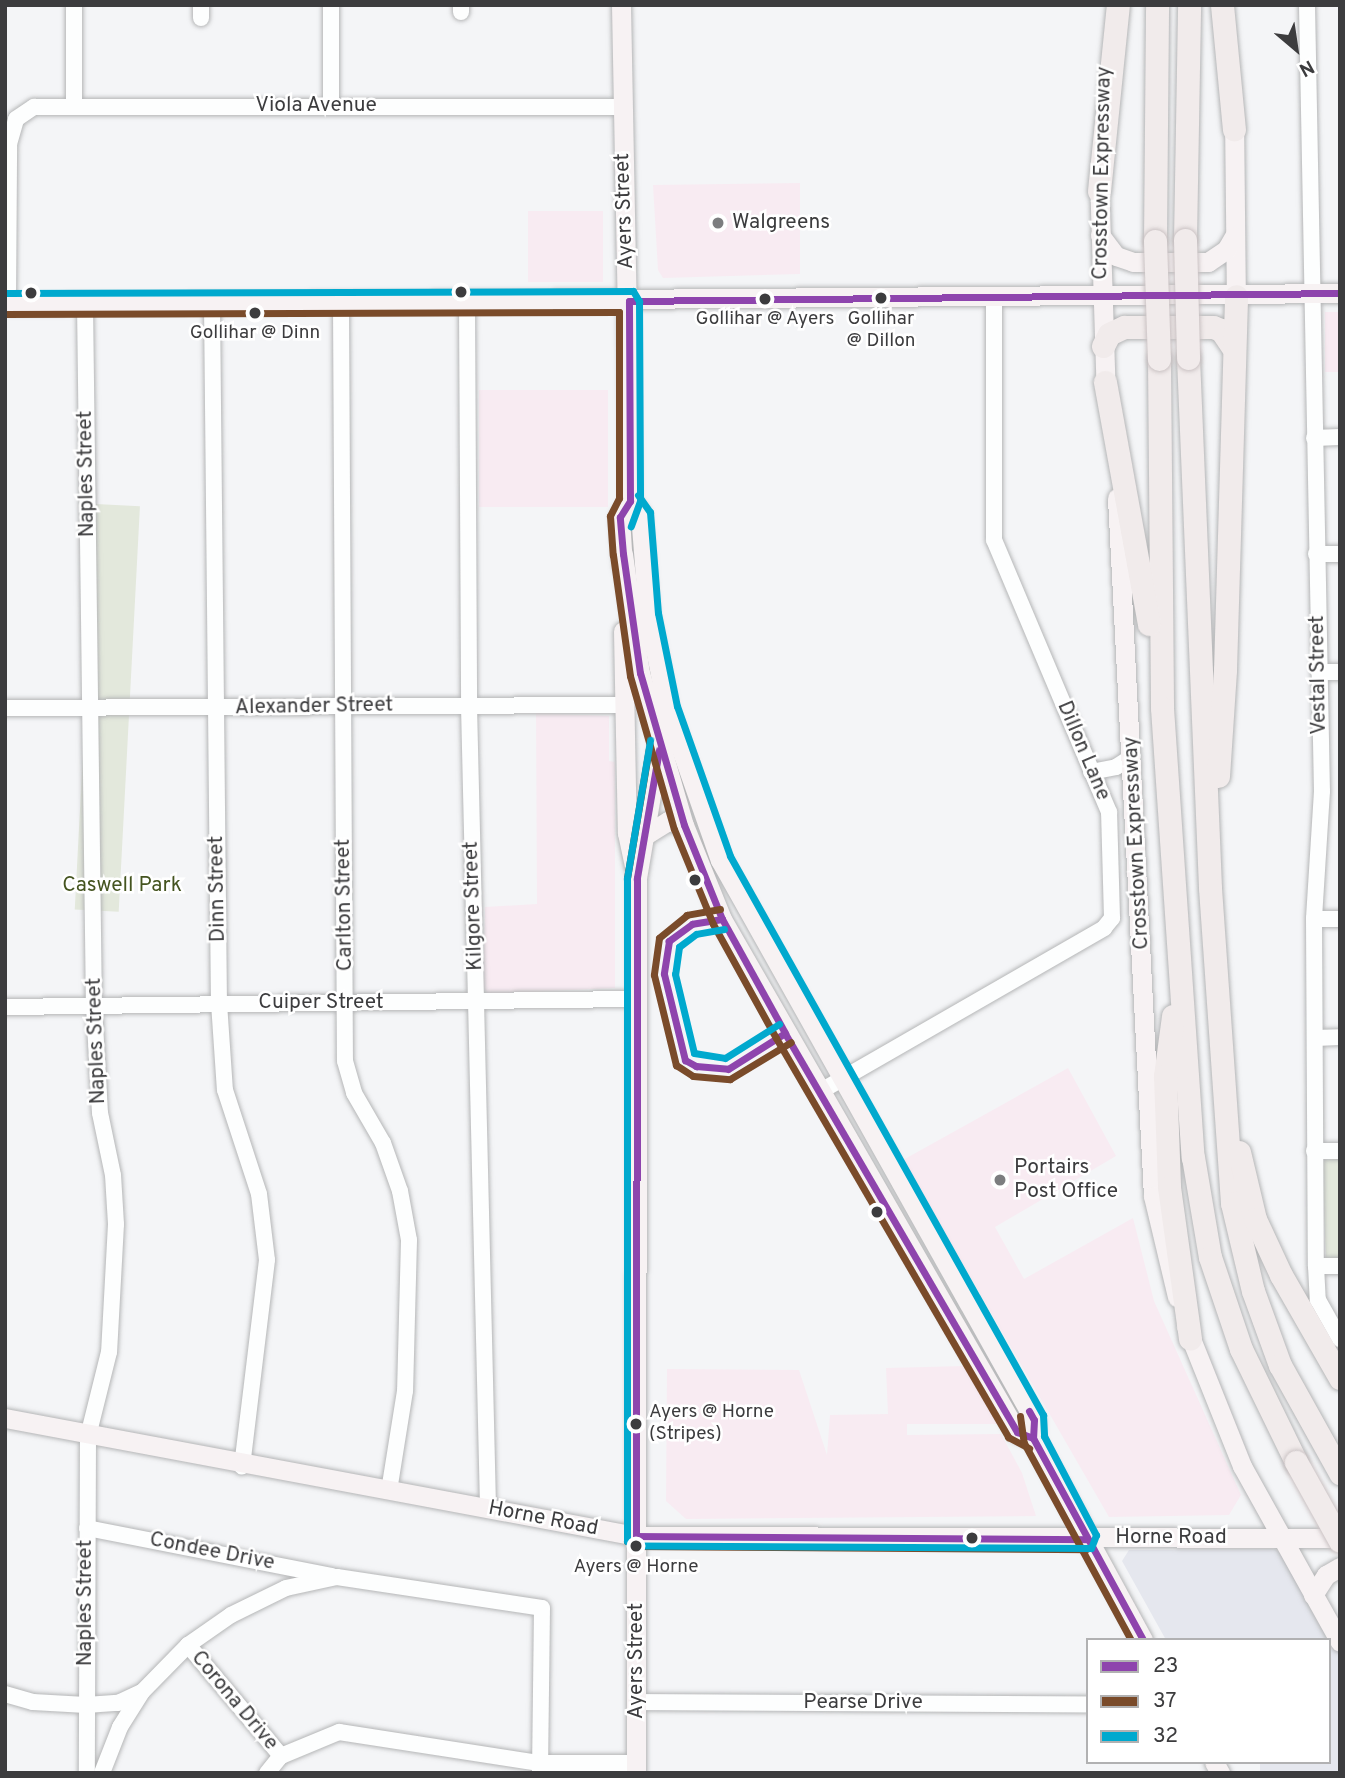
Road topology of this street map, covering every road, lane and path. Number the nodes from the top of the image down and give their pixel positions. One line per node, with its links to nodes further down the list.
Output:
1 (74, 5): 11 (street)
2 (331, 5): 12 (street)
3 (621, 5): 13 (main road, Ayers Street)
4 (1107, 5): 15 (main road, Crosstown Expressway)
5 (1118, 5): 15 (highway)
6 (1157, 5): 46 (highway, Crosstown Expressway, bridge)
7 (1189, 5): 55 (highway, bridge)
8 (1222, 5): 14 (highway)
9 (1234, 5): 14 (main road)
10 (1307, 5): 19 (street, Vestal Street)
11 (74, 104): 12 (street, Viola Avenue); 25 (street, Viola Avenue)
12 (331, 106): 13 (street, Viola Avenue)
13 (621, 107): 23 (main road, Ayers Street)
14 (1234, 128): 17 (main road)
15 (1099, 191): 16 (main road, Crosstown Expressway)
16 (1100, 235): 17 (main road); 20 (main road, Crosstown Expressway)
17 (1234, 236): 21 (main road)
18 (1340, 293): 19 (main road)
19 (1311, 294): 21 (main road); 33 (street, Vestal Street)
20 (1101, 296): 21 (main road); 22 (main road); 29 (main road, Crosstown Expressway)
21 (1236, 296): 30 (highway)
22 (994, 298): 23 (main road); 49 (street, Dillon Lane)
23 (629, 301): 24 (main road); 34 (main road, Ayers Street)
24 (467, 303): 28 (main road); 42 (street, Kilgore Street)
25 (7, 304): 26 (main road)
26 (85, 304): 27 (main road); 44 (street, Naples Street)
27 (212, 304): 28 (main road); 45 (street, Dinn Street)
28 (341, 304): 40 (street, Carlton Street)
29 (1103, 346): 30 (highway); 31 (main road, Crosstown Expressway)
30 (1234, 349): 55 (highway)
31 (1105, 382): 46 (highway); 48 (main road, Crosstown Expressway)
32 (1340, 437): 33 (street)
33 (1314, 438): 36 (street, Vestal Street)
34 (630, 501): 35 (main road, Ayers Street); 47 (main road, Ayers Street)
35 (623, 554): 41 (main road, Ayers Street); 47 (main road)
36 (1316, 554): 37 (street); 38 (street, Vestal Street)
37 (1340, 554)
38 (1319, 672): 39 (street); 51 (street, Vestal Street)
39 (1340, 672)
40 (342, 705): 42 (street, Alexander Street); 45 (street, Alexander Street); 63 (street, Carlton Street)
41 (624, 705): 42 (street, Alexander Street); 54 (main road, Ayers Street)
42 (469, 706): 64 (street, Kilgore Street)
43 (5, 708): 44 (street, Alexander Street)
44 (91, 708): 45 (street, Alexander Street); 65 (street, Naples Street)
45 (217, 708): 62 (street, Dinn Street)
46 (1162, 708): 60 (highway, Crosstown Expressway)
47 (668, 739): 52 (main road); 53 (main road, Ayers Street); 70 (main road)
48 (1133, 756): 49 (street); 59 (main road, Crosstown Expressway)
49 (1091, 772): 58 (street, Dillon Lane)
50 (1340, 790): 51 (street)
51 (1322, 791): 56 (street, Vestal Street)
52 (684, 825): 53 (main road); 71 (main road)
53 (644, 836): 54 (main road, Ayers Street)
54 (637, 878): 61 (main road, Ayers Street)
55 (1210, 888): 69 (highway)
56 (1314, 919): 57 (street); 68 (street, Vestal Street)
57 (1340, 919)
58 (1110, 923): 59 (street); 70 (street)
59 (1142, 939): 76 (main road, Crosstown Expressway)
60 (1179, 964): 76 (highway); 90 (highway, Crosstown Expressway, bridge)
61 (636, 999): 64 (street, Cuiper Street); 87 (main road, Ayers Street)
62 (219, 1003): 63 (street, Cuiper Street); 65 (street, Cuiper Street); 83 (street, Dinn Street)
63 (346, 1003): 64 (street, Cuiper Street); 84 (street, Carlton Street)
64 (478, 1003): 85 (street, Kilgore Street)
65 (94, 1006): 66 (street, Cuiper Street); 80 (street, Naples Street)
66 (5, 1007)
67 (1340, 1037): 68 (street)
68 (1315, 1038): 72 (street, Vestal Street)
69 (1222, 1077): 78 (highway); 82 (highway)
70 (842, 1079): 71 (street); 81 (main road)
71 (821, 1091): 81 (main road)
72 (1314, 1151): 73 (street); 74 (street, Vestal Street)
73 (1340, 1151)
74 (1316, 1266): 75 (street); 77 (street, Vestal Street)
75 (1340, 1266)
76 (1190, 1339): 88 (main road, Crosstown Expressway)
77 (1340, 1339)
78 (1340, 1378)
79 (5, 1418): 80 (main road, Horne Road)
80 (88, 1436): 83 (main road, Horne Road); 86 (street, Naples Street)
81 (1033, 1438): 89 (main road)
82 (1334, 1463)
83 (242, 1466): 84 (main road, Horne Road)
84 (388, 1491): 85 (main road, Horne Road)
85 (488, 1509): 87 (main road, Horne Road)
86 (87, 1528): 92 (street, Condee Drive); 101 (street, Naples Street)
87 (636, 1536): 89 (main road, Horne Road); 99 (main road, Ayers Street)
88 (1280, 1538): 89 (main road, Horne Road); 90 (main road, Horne Road); 93 (main road, Crosstown Expressway)
89 (1086, 1539): 94 (main road)
90 (1340, 1540)
91 (1340, 1567): 93 (main road)
92 (337, 1577): 96 (street); 103 (street, Condee Drive)
93 (1313, 1595): 95 (main road, Crosstown Expressway)
94 (1142, 1638)
95 (1340, 1642)
96 (188, 1645): 97 (street); 102 (street, Corona Drive)
97 (142, 1692): 101 (street); 106 (street)
98 (5, 1694): 101 (street)
99 (638, 1702): 100 (street, Pearse Drive); 104 (main road, Ayers Street)
100 (1086, 1704)
101 (86, 1705): 105 (street, Naples Street)
102 (281, 1756): 103 (street); 107 (street)
103 (540, 1768): 104 (street)
104 (636, 1768)
105 (88, 1773)
106 (102, 1773)
107 (267, 1773)

